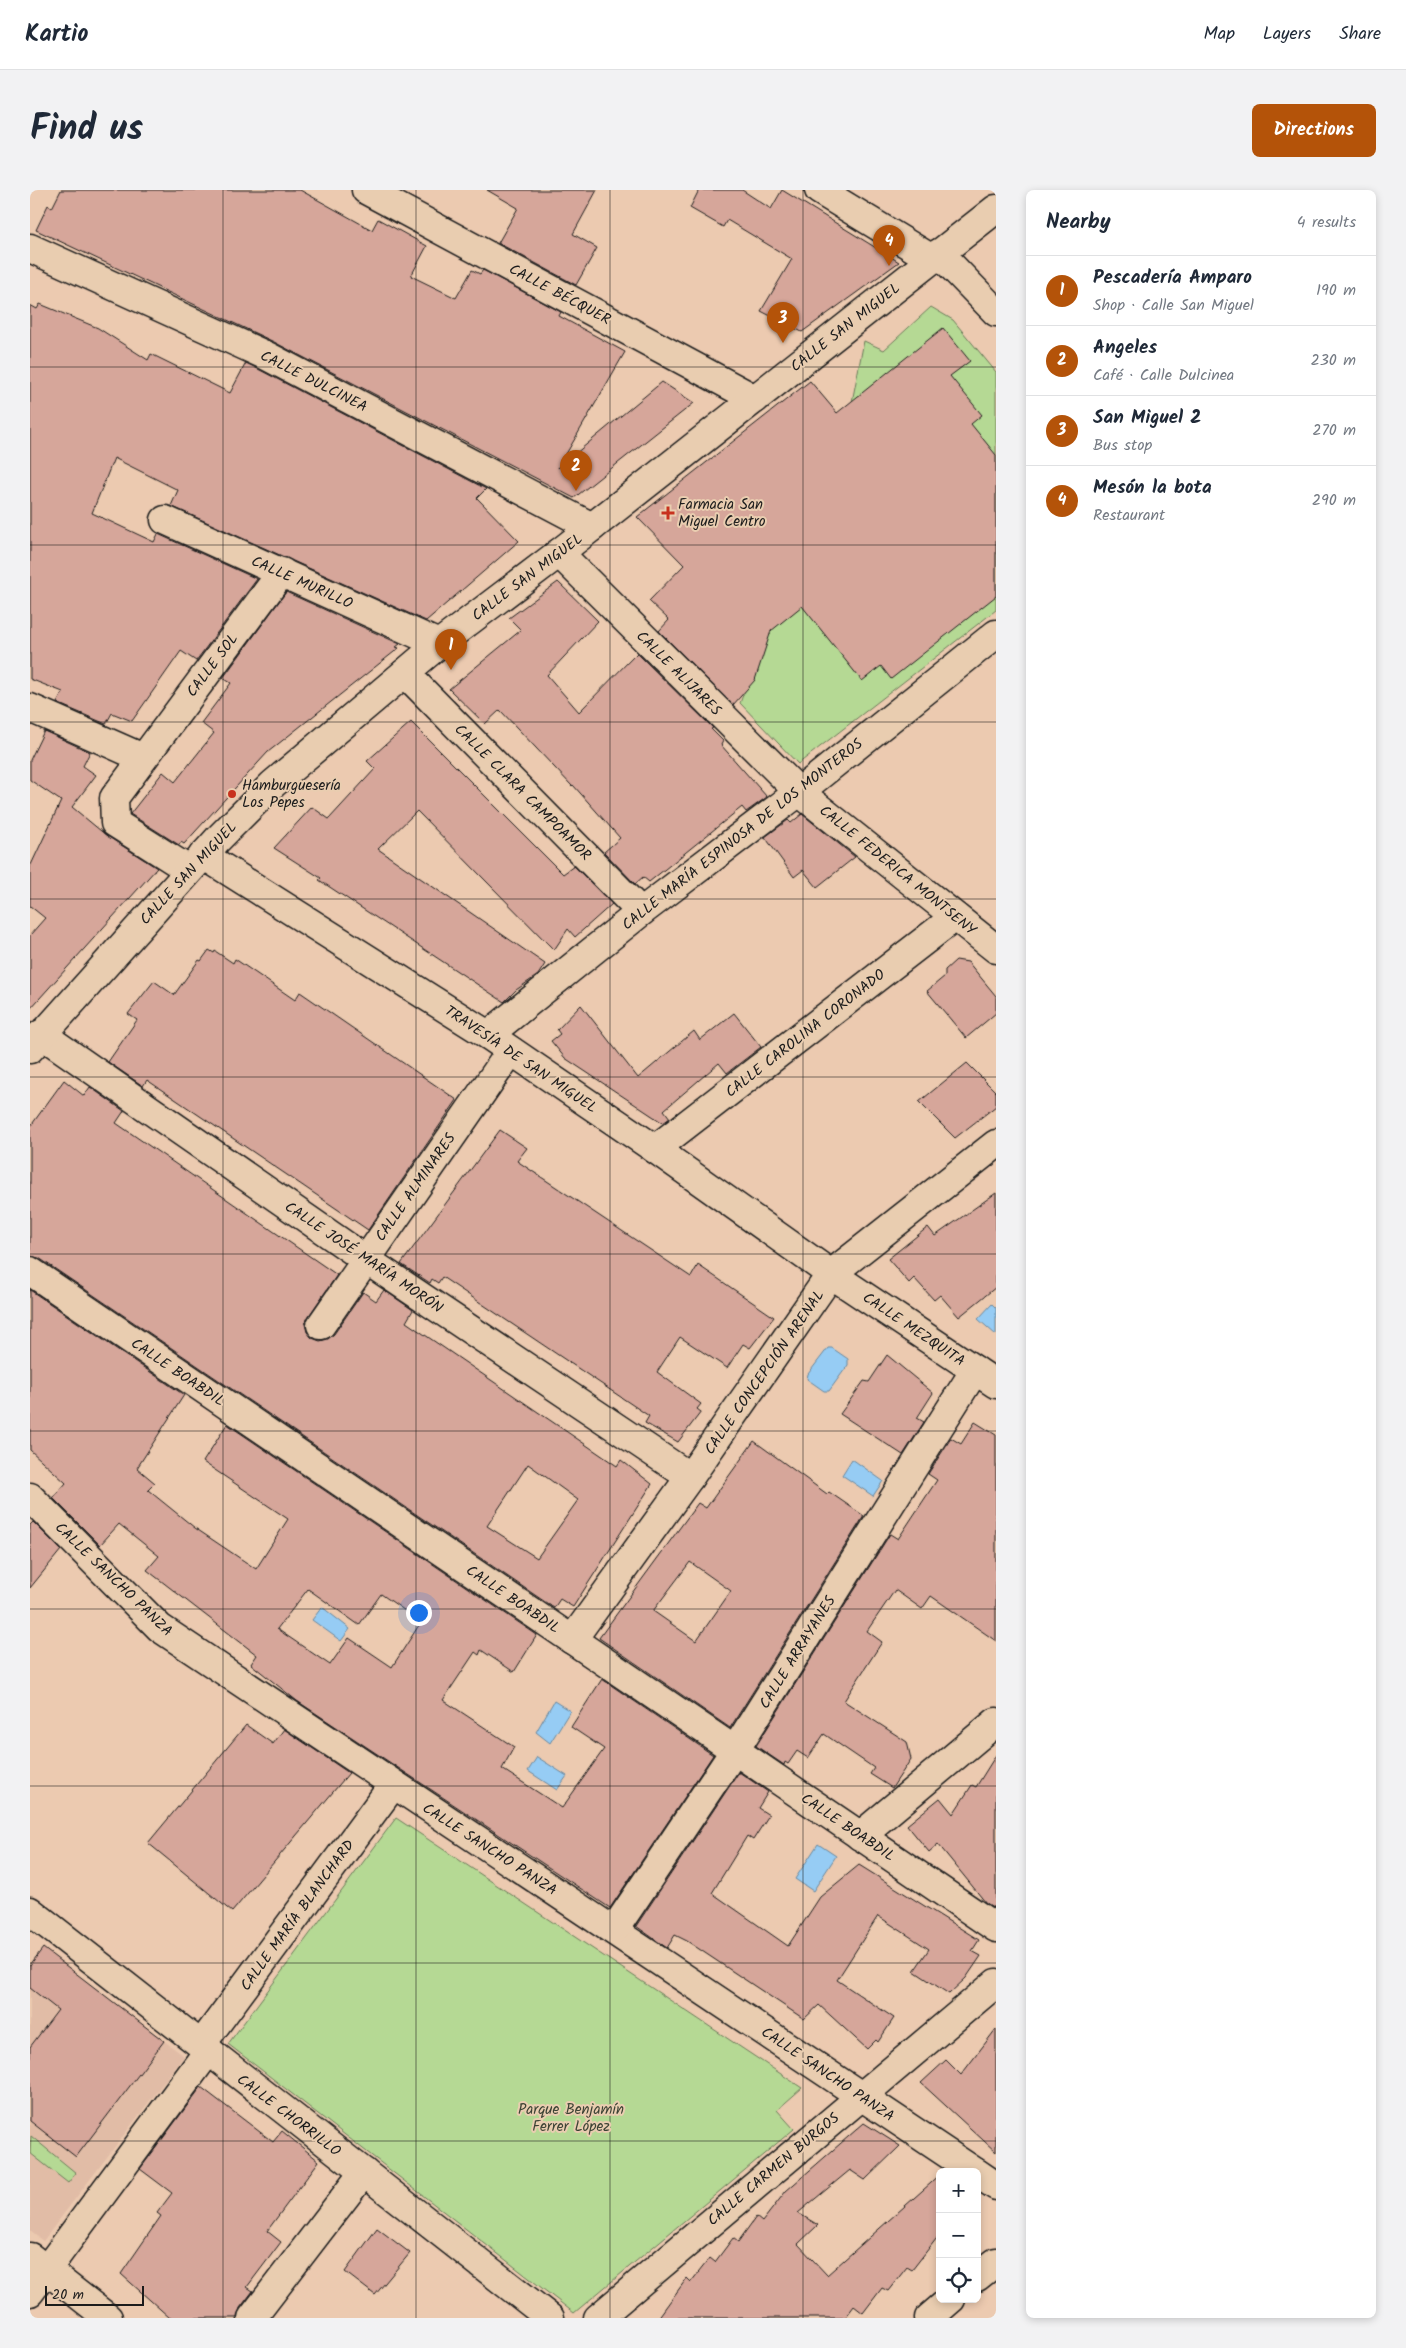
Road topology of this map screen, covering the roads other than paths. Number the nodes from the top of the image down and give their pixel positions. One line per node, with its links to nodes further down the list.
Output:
1 (366, 190): 7 (street, CALLE BÉCQUER)
2 (819, 190): 5 (street)
3 (996, 209): 5 (street, CALLE SAN MIGUEL)
4 (30, 248): 9 (street, CALLE DULCINEA)
5 (936, 256): 6 (street); 7 (street, CALLE SAN MIGUEL)
6 (996, 312)
7 (755, 398): 9 (street, CALLE SAN MIGUEL)
8 (165, 520): 11 (street, CALLE MURILLO)
9 (592, 527): 10 (street, CALLE SAN MIGUEL)
10 (559, 553): 13 (street, CALLE SAN MIGUEL); 17 (street, CALLE ALIJARES)
11 (282, 572): 13 (street, CALLE MURILLO); 16 (street, CALLE SOL)
12 (996, 634): 17 (street, CALLE MARÍA ESPINOSA DE LOS MONTEROS)
13 (439, 644): 14 (street, CALLE SAN MIGUEL)
14 (405, 673): 18 (street, CALLE SAN MIGUEL); 19 (street, CALLE CLARA CAMPOAMOR)
15 (31, 713): 16 (street)
16 (142, 758): 18 (street, CALLE SOL)
17 (799, 792): 19 (street, CALLE MARÍA ESPINOSA DE LOS MONTEROS); 20 (street, CALLE FEDERICA MONTSENY)
18 (196, 862): 22 (street, TRAVESÍA DE SAN MIGUEL); 23 (street, CALLE SAN MIGUEL)
19 (641, 912): 22 (street, CALLE MARÍA ESPINOSA DE LOS MONTEROS)
20 (955, 917): 21 (street, CALLE FEDERICA MONTSENY); 26 (street, CALLE CAROLINA CORONADO)
21 (996, 949)
22 (488, 1035): 24 (street, TRAVESÍA DE SAN MIGUEL)
23 (36, 1041): 27 (street, CALLE JOSÉ MARÍA MORÓN)
24 (511, 1050): 26 (street, TRAVESÍA DE SAN MIGUEL); 27 (street, CALLE ALMINARES)
25 (996, 1144): 29 (street, CALLE CONCEPCIÓN ARENAL)
26 (655, 1149): 29 (street, TRAVESÍA DE SAN MIGUEL)
27 (365, 1259): 30 (street, CALLE ALMINARES); 32 (street, CALLE JOSÉ MARÍA MORÓN)
28 (30, 1271): 34 (street, CALLE BOABDIL)
29 (831, 1274): 31 (street, CALLE MEZQUITA); 32 (street, CALLE CONCEPCIÓN ARENAL)
30 (321, 1325)
31 (986, 1377): 36 (street, CALLE ARRAYANES)
32 (690, 1477): 34 (street, CALLE CONCEPCIÓN ARENAL)
33 (30, 1497): 37 (street, CALLE SANCHO PANZA)
34 (572, 1640): 36 (street, CALLE BOABDIL)
35 (996, 1722): 38 (street)
36 (735, 1750): 38 (street, CALLE BOABDIL); 41 (street, CALLE ARRAYANES)
37 (393, 1785): 41 (street, CALLE SANCHO PANZA); 43 (street, CALLE MARÍA BLANCHARD)
38 (860, 1836): 40 (street, CALLE BOABDIL)
39 (34, 1921): 43 (street, CALLE CHORRILLO)
40 (996, 1928)
41 (614, 1930): 44 (street, CALLE SANCHO PANZA)
42 (996, 1983): 44 (street, CALLE CARMEN BURGOS)
43 (205, 2048): 46 (street, CALLE CHORRILLO); 50 (street, CALLE MARÍA BLANCHARD)
44 (860, 2096): 45 (street, CALLE SANCHO PANZA); 57 (street, CALLE CARMEN BURGOS)
45 (970, 2168)
46 (364, 2172): 55 (street); 56 (street, CALLE CHORRILLO)
47 (981, 2176): 48 (street, CALLE SANCHO PANZA)
48 (996, 2186)
49 (996, 2262): 51 (street)
50 (38, 2264): 52 (street, CALLE MARÍA BLANCHARD); 54 (street)
51 (981, 2274)
52 (30, 2292)
53 (946, 2303): 58 (street)
54 (108, 2318)
55 (252, 2318)
56 (550, 2318)
57 (598, 2318)
58 (929, 2318)

